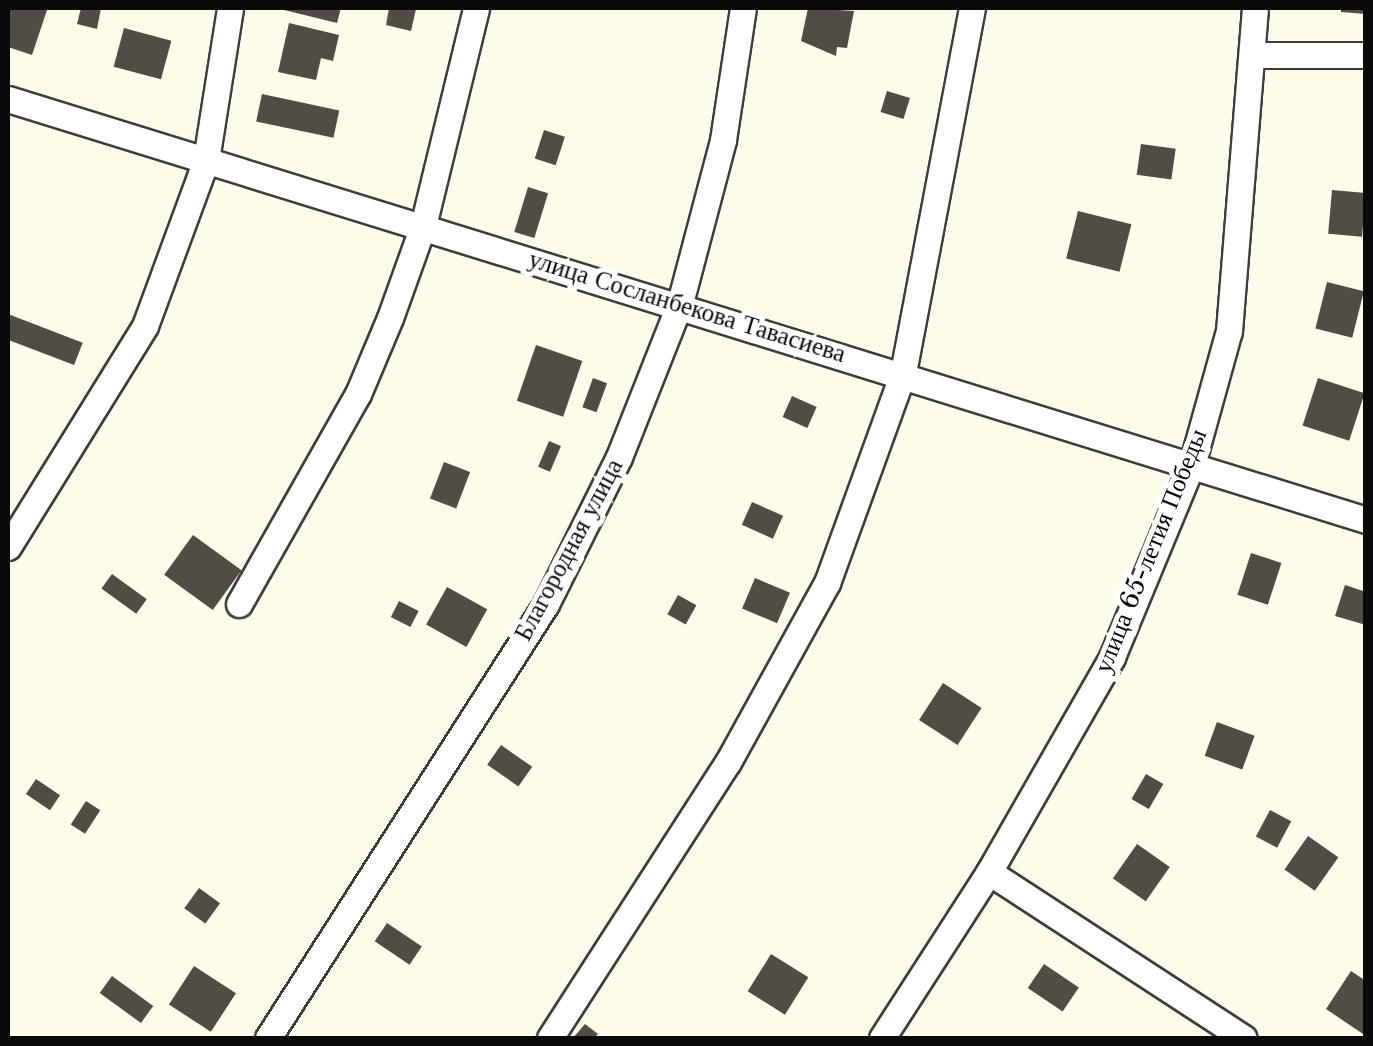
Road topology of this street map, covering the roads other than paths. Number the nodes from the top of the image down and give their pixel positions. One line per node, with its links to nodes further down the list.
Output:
1 (230, 8): 9 (street)
2 (476, 8): 10 (street)
3 (743, 8): 11 (street, Благородная улица)
4 (972, 8): 12 (street)
5 (1255, 8): 6 (street, улица 65-летия Победы)
6 (1254, 54): 7 (street); 13 (street, улица 65-летия Победы)
7 (1366, 55)
8 (8, 100): 9 (street, улица Сосланбекова Тавасиева)
9 (206, 160): 10 (street, улица Сосланбекова Тавасиева); 15 (street)
10 (422, 226): 11 (street, улица Сосланбекова Тавасиева); 16 (street)
11 (680, 303): 12 (street, улица Сосланбекова Тавасиева); 18 (street, Благородная улица)
12 (902, 373): 13 (street, улица Сосланбекова Тавасиева); 19 (street)
13 (1192, 464): 14 (street, улица Сосланбекова Тавасиева); 17 (street, улица 65-летия Победы)
14 (1366, 520)
15 (8, 547)
16 (240, 604)
17 (989, 872): 20 (street, улица 65-летия Победы); 21 (street)
18 (268, 1038)
19 (550, 1038)
20 (882, 1038)
21 (1244, 1038)

